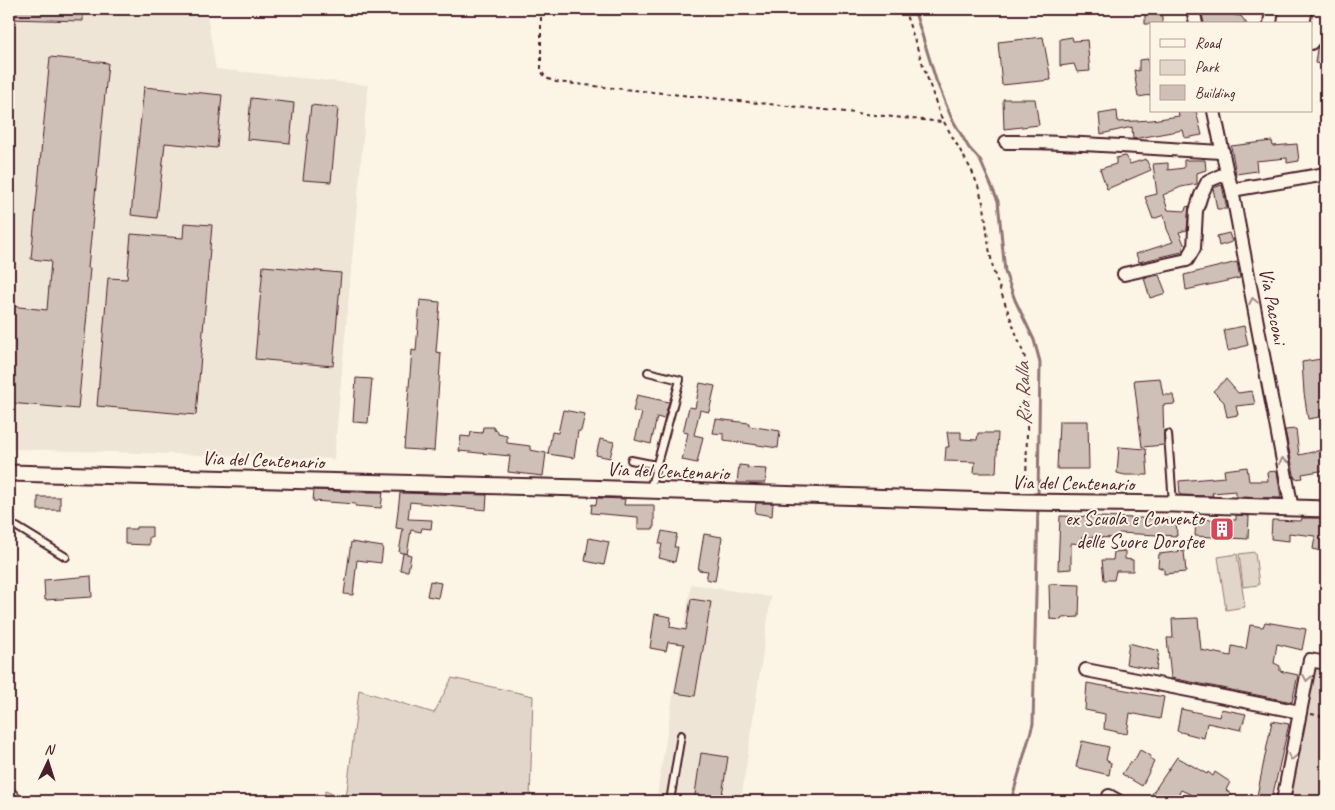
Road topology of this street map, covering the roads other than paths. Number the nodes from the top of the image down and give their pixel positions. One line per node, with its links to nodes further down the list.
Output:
1 (1193, 9): 4 (street)
2 (1272, 9): 5 (street)
3 (1320, 9): 6 (street)
4 (1196, 22)
5 (1270, 22)
6 (1312, 42)
7 (1214, 112): 9 (street, Via Pacconi)
8 (1006, 142): 9 (street)
9 (1223, 152): 10 (street, Via Pacconi)
10 (1227, 174): 12 (street, Via Pacconi); 13 (street)
11 (1326, 174): 12 (street)
12 (1232, 190): 21 (street, Via Pacconi, one-way to 12)
13 (1124, 274)
14 (648, 372): 17 (lane)
15 (1168, 434): 20 (lane)
16 (631, 460): 17 (lane)
17 (656, 465): 19 (lane)
18 (9, 473): 19 (street, Via del Centenario)
19 (649, 490): 20 (street, Via del Centenario)
20 (1173, 504): 21 (street, Via del Centenario)
21 (1292, 509): 22 (street, Via del Centenario)
22 (1326, 509)
23 (9, 525): 24 (lane)
24 (66, 557)
25 (1326, 663): 27 (street, one-way to 27)
26 (1086, 670): 27 (street)
27 (1300, 712): 32 (street, one-way to 32)
28 (681, 735): 31 (lane)
29 (9, 797): 30 (main road)
30 (12, 801)
31 (670, 801)
32 (1284, 801)

